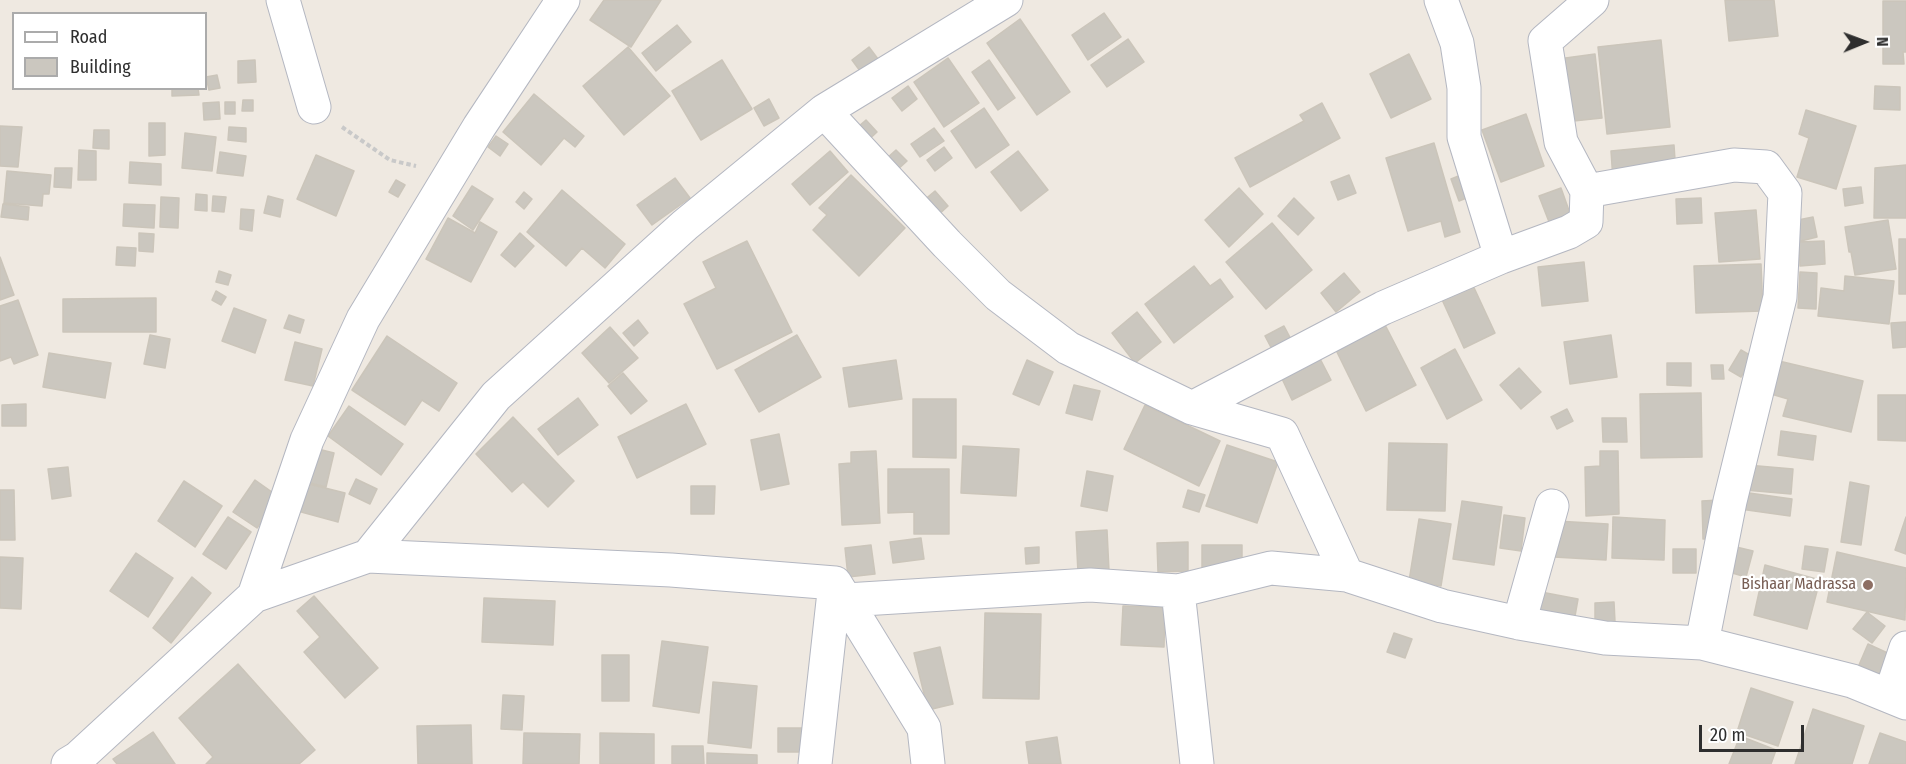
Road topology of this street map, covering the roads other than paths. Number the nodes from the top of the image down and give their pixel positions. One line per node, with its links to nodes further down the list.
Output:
1 (283, 0): 6 (street)
2 (563, 0): 16 (street)
3 (1006, 0): 7 (street)
4 (1441, 0): 9 (street)
5 (1592, 0): 8 (street)
6 (314, 107)
7 (824, 111): 10 (street); 12 (street)
8 (1587, 191): 9 (street); 18 (street)
9 (1501, 257): 10 (street)
10 (1192, 408): 13 (street)
11 (1552, 506): 17 (street)
12 (368, 556): 15 (street); 16 (street)
13 (1347, 575): 14 (street); 17 (street)
14 (1178, 591): 15 (street); 24 (street)
15 (840, 592): 22 (street); 23 (street)
16 (254, 596): 21 (street)
17 (1519, 623): 18 (street)
18 (1702, 643): 20 (street)
19 (1906, 648): 20 (street)
20 (1898, 700)
21 (69, 764)
22 (815, 764)
23 (928, 764)
24 (1197, 764)

